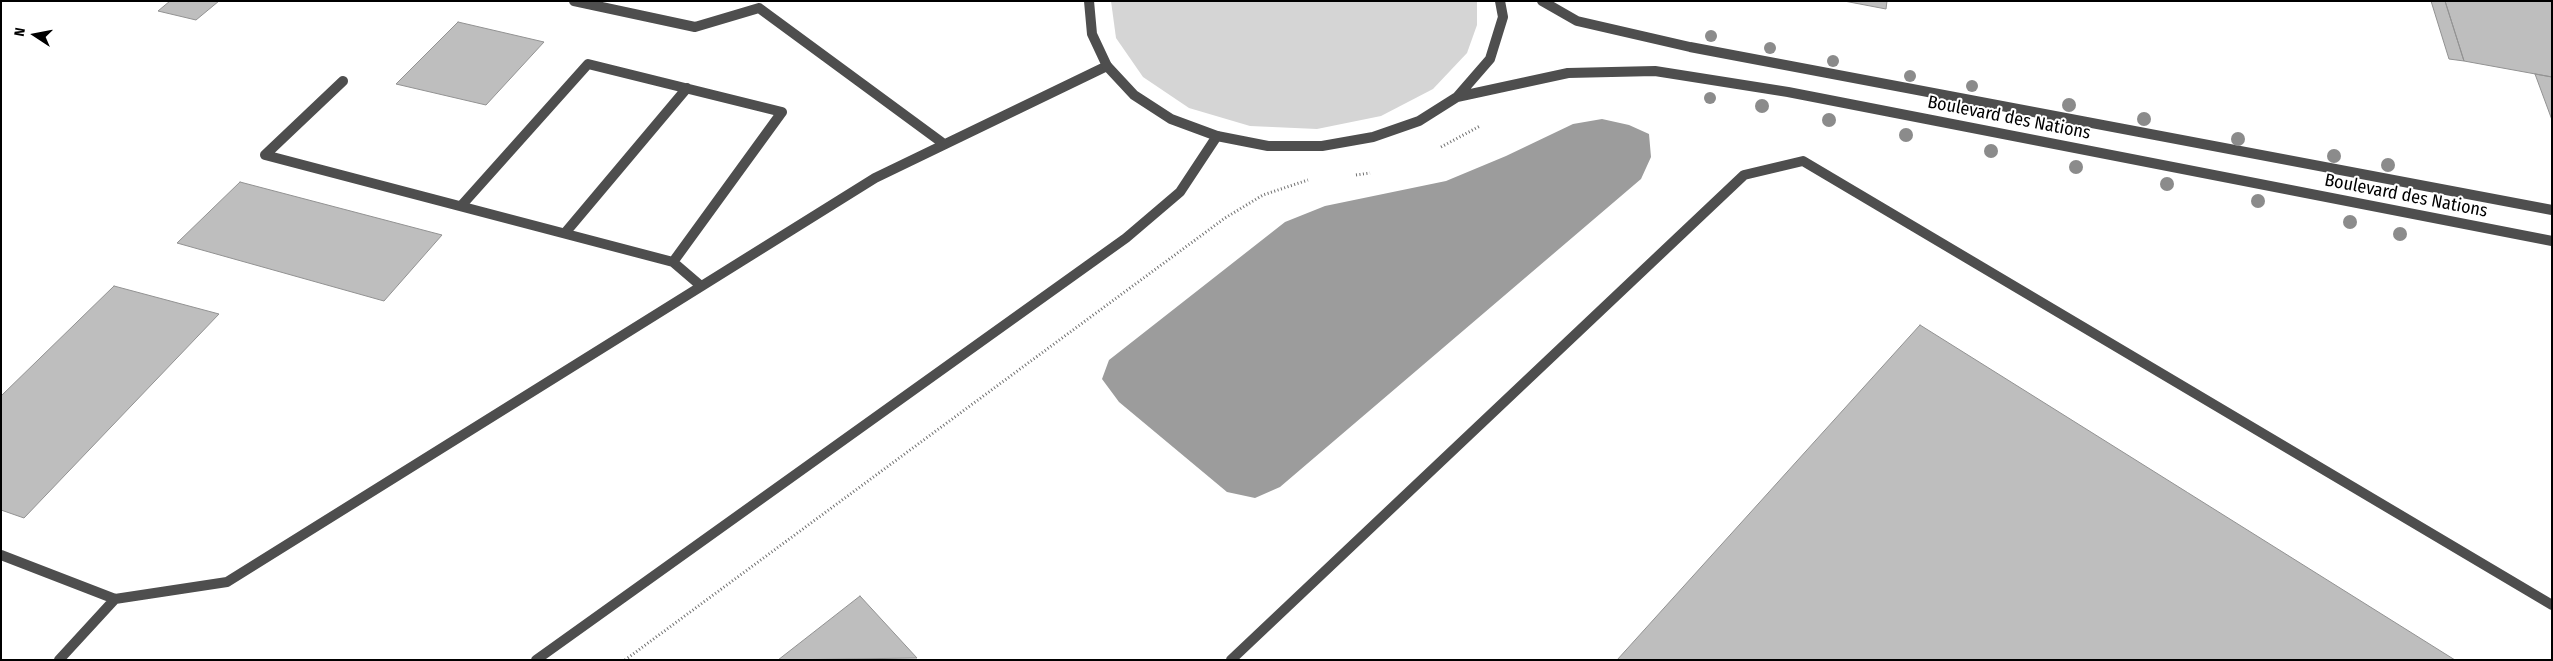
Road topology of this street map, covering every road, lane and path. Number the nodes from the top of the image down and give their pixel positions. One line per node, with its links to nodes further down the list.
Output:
1 (574, 1): 5 (street)
2 (1089, 1): 6 (street)
3 (1500, 1): 9 (street)
4 (1542, 1): 18 (street, Boulevard des Nations)
5 (760, 4): 12 (street)
6 (1107, 66): 11 (street); 12 (street)
7 (343, 82): 17 (street)
8 (687, 88): 17 (street); 19 (street); 21 (street)
9 (1457, 96): 11 (street); 20 (street, Boulevard des Nations)
10 (1487, 122): 13 (path)
11 (1217, 136): 27 (street)
12 (944, 144): 22 (street)
13 (1435, 149)
14 (1373, 172): 15 (path)
15 (1355, 175)
16 (1318, 179): 28 (path)
17 (460, 206): 19 (street)
18 (2552, 210)
19 (565, 233): 21 (street)
20 (2552, 241)
21 (673, 262): 22 (street)
22 (701, 286): 24 (street)
23 (1, 556): 24 (street)
24 (115, 599): 26 (street)
25 (2552, 605): 29 (street)
26 (59, 660)
27 (536, 660)
28 (625, 660)
29 (1231, 660)

